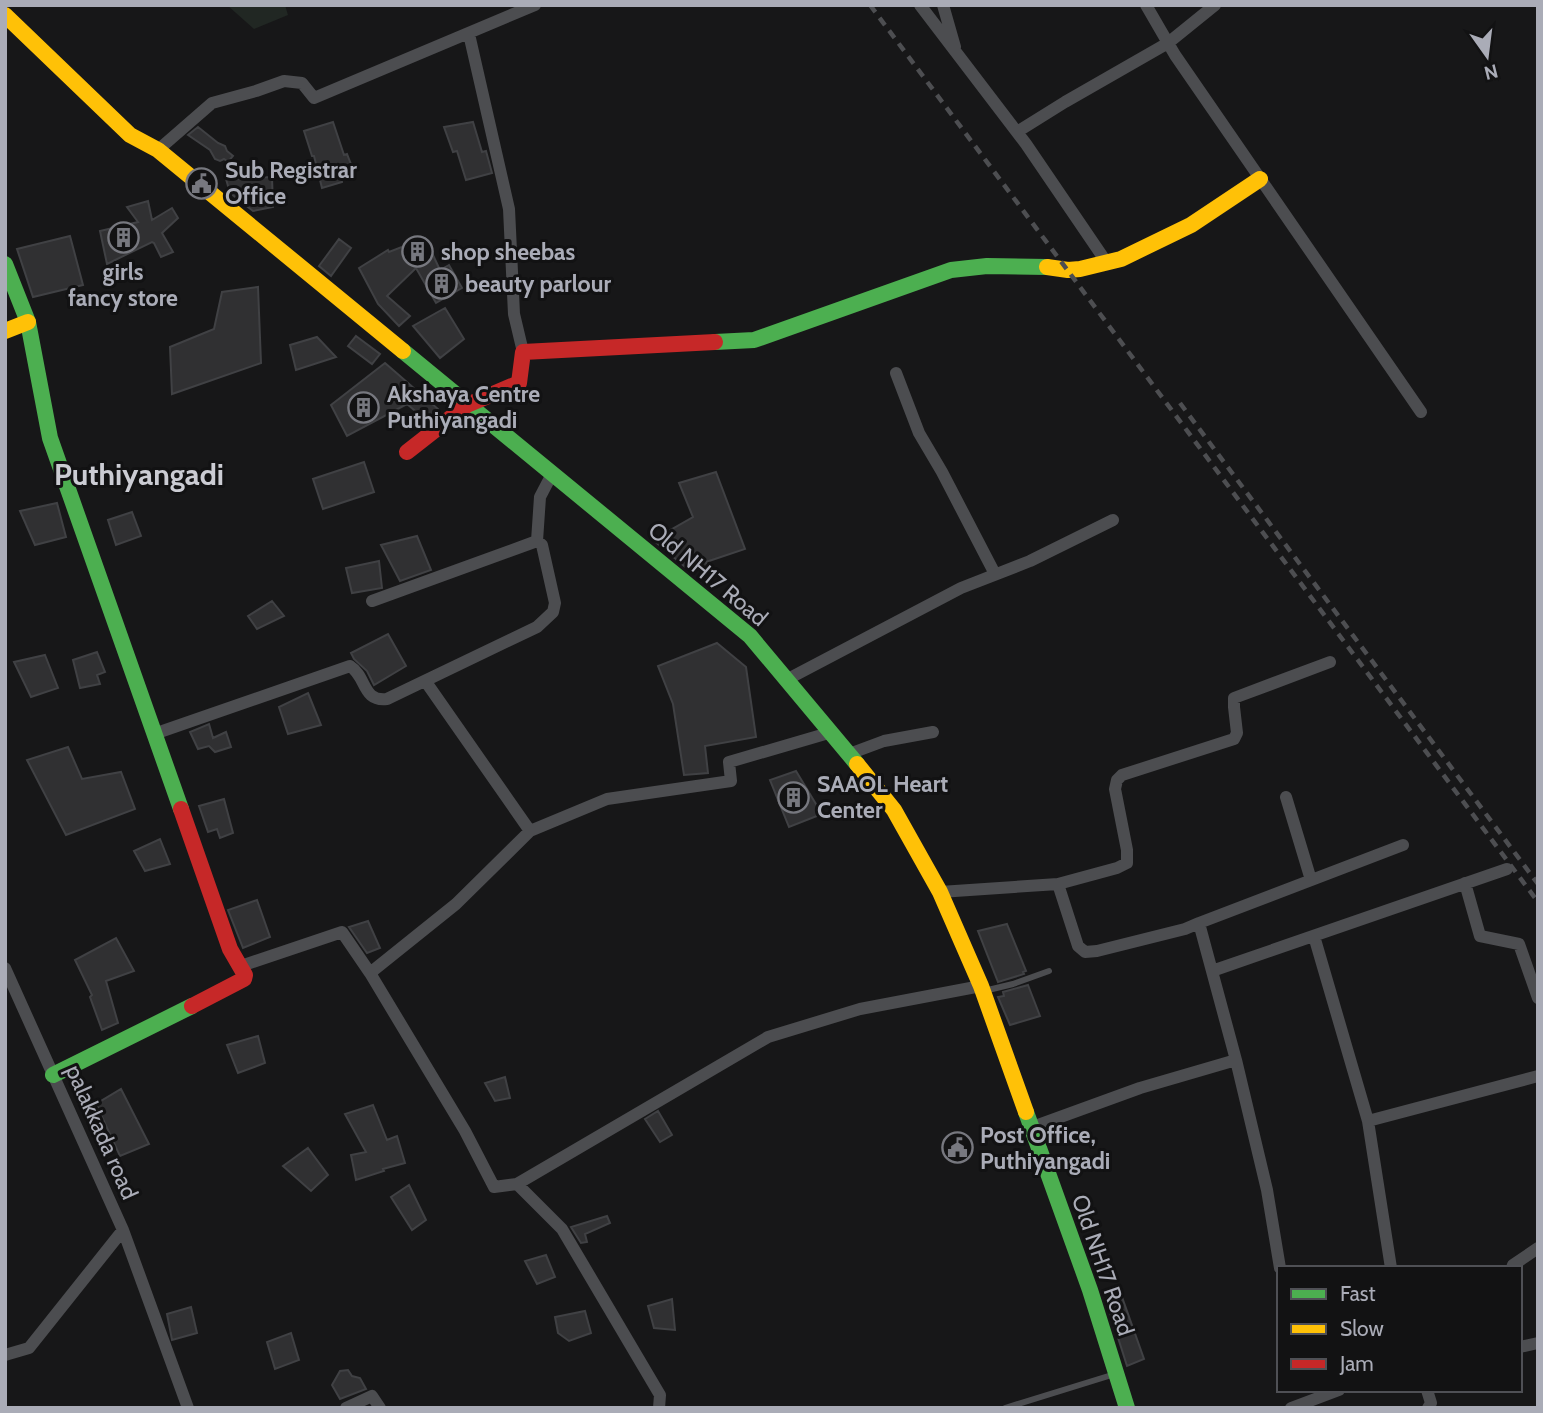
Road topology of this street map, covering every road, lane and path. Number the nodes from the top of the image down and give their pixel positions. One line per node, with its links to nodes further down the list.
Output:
1 (536, 5): 7 (street)
2 (920, 5): 9 (street)
3 (943, 5): 9 (street)
4 (1146, 5): 8 (street)
5 (1215, 5): 8 (street)
6 (5, 15): 11 (street, Old NH17 Road)
7 (469, 34): 11 (street); 17 (street)
8 (1168, 43): 10 (street); 12 (street)
9 (957, 54): 10 (street)
10 (1017, 132): 13 (street)
11 (158, 150): 19 (street, Old NH17 Road)
12 (1260, 179): 13 (street); 20 (street)
13 (1107, 262): 17 (street)
14 (5, 264): 15 (street)
15 (28, 322): 16 (street); 32 (street)
16 (5, 331)
17 (523, 352): 19 (street)
18 (896, 373): 25 (street)
19 (467, 405): 21 (street); 22 (street, Old NH17 Road)
20 (1421, 412)
21 (407, 452)
22 (552, 474): 24 (street); 28 (street, Old NH17 Road)
23 (1113, 520): 25 (street)
24 (537, 541): 26 (street); 29 (street)
25 (995, 574): 28 (street)
26 (372, 600)
27 (1330, 662): 40 (street)
28 (786, 680): 30 (street, Old NH17 Road)
29 (426, 682): 32 (street); 35 (street)
30 (832, 732): 33 (street, Old NH17 Road); 35 (street)
31 (933, 732): 33 (street)
32 (154, 734): 44 (street)
33 (849, 754): 41 (street, Old NH17 Road)
34 (1286, 797): 38 (street)
35 (530, 831): 48 (street)
36 (1403, 845): 38 (street)
37 (1507, 869): 39 (street)
38 (1311, 880): 42 (street)
39 (1465, 883): 43 (street); 50 (street)
40 (1058, 884): 41 (street); 42 (street)
41 (940, 892): 49 (street, Old NH17 Road)
42 (1199, 923): 47 (street)
43 (1314, 936): 47 (street); 54 (street)
44 (242, 967): 48 (street); 52 (street)
45 (5, 968): 52 (street, palakkada road)
46 (1049, 971): 49 (lane)
47 (1212, 971): 51 (street)
48 (370, 973): 56 (street)
49 (981, 988): 55 (street, Old NH17 Road); 56 (street)
50 (1538, 998)
51 (1236, 1060): 55 (street); 59 (street)
52 (53, 1075): 57 (street, palakkada road)
53 (1538, 1076): 54 (street)
54 (1368, 1121): 60 (street)
55 (1030, 1128): 63 (street, Old NH17 Road)
56 (517, 1184): 69 (street)
57 (123, 1230): 62 (street, palakkada road); 66 (street)
58 (1538, 1248): 61 (street)
59 (1280, 1266)
60 (1389, 1266)
61 (1513, 1266)
62 (5, 1354)
63 (1116, 1374): 70 (lane); 71 (street, Old NH17 Road)
64 (1333, 1392): 65 (street)
65 (1297, 1403)
66 (188, 1408)
67 (346, 1408): 68 (street)
68 (380, 1408)
69 (659, 1408)
70 (1005, 1408)
71 (1127, 1408)

